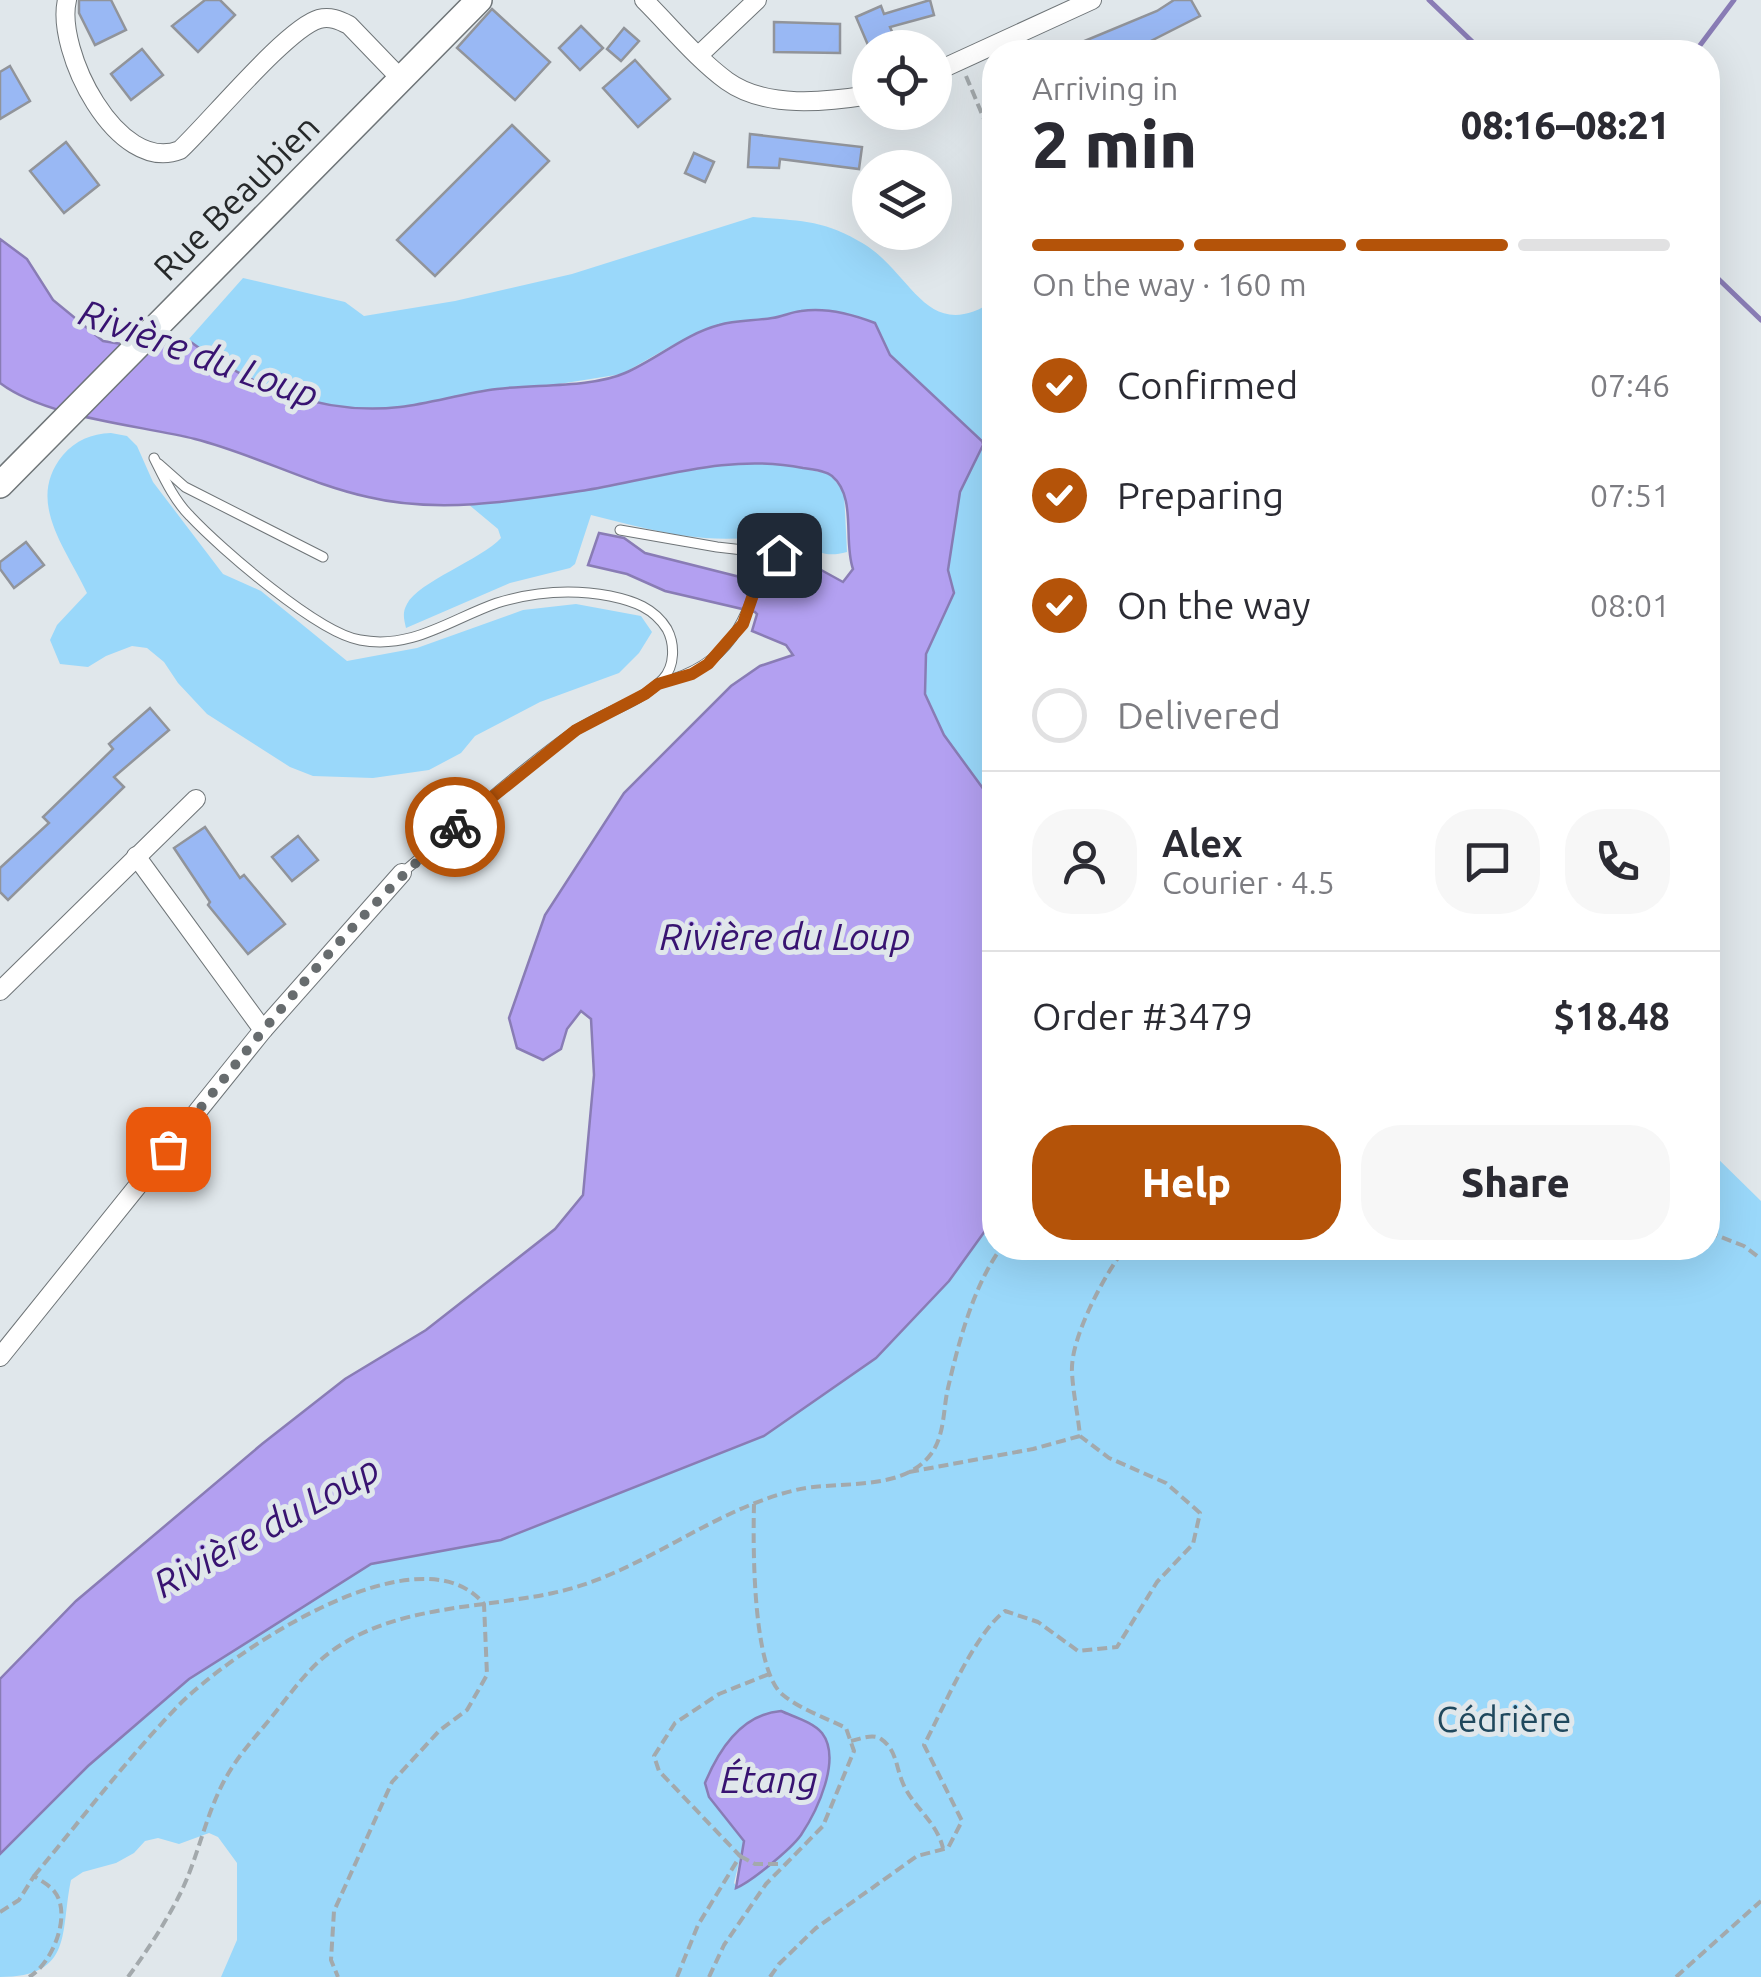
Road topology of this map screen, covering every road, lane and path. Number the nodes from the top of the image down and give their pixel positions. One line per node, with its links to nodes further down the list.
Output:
1 (68, 0): 11 (street)
2 (478, 0): 11 (main road, Rue Beaubien)
3 (644, 0): 8 (street)
4 (757, 0): 8 (street)
5 (1092, 0): 6 (street)
6 (1007, 40)
7 (982, 52): 9 (street)
8 (699, 55): 12 (street)
9 (960, 62): 10 (street); 13 (path)
10 (952, 65)
11 (402, 80): 14 (main road, Rue Beaubien)
12 (852, 98)
13 (982, 114)
14 (3, 482)
15 (620, 530): 16 (lane)
16 (767, 554): 17 (lane); 19 (lane)
17 (796, 556)
18 (323, 557): 19 (lane)
19 (658, 684): 22 (lane)
20 (196, 799): 21 (street)
21 (136, 856): 23 (street); 24 (street)
22 (402, 873): 24 (street)
23 (0, 991)
24 (263, 1030): 29 (street)
25 (1720, 1237): 26 (path)
26 (1761, 1259)
27 (993, 1260): 31 (path)
28 (1116, 1260): 30 (path)
29 (0, 1357)
30 (1080, 1436): 31 (path); 36 (path)
31 (906, 1472): 32 (path)
32 (754, 1504): 33 (path); 34 (path)
33 (484, 1604): 39 (path); 43 (path); 44 (path)
34 (769, 1673): 35 (path); 37 (path)
35 (850, 1741): 36 (path); 38 (path)
36 (944, 1849): 47 (path)
37 (740, 1856): 38 (path); 45 (path)
38 (785, 1864): 46 (path)
39 (34, 1876): 41 (path); 42 (path)
40 (1761, 1901): 48 (path)
41 (0, 1912)
42 (29, 1977)
43 (128, 1977)
44 (338, 1977)
45 (678, 1977)
46 (709, 1977)
47 (770, 1977)
48 (1676, 1977)

